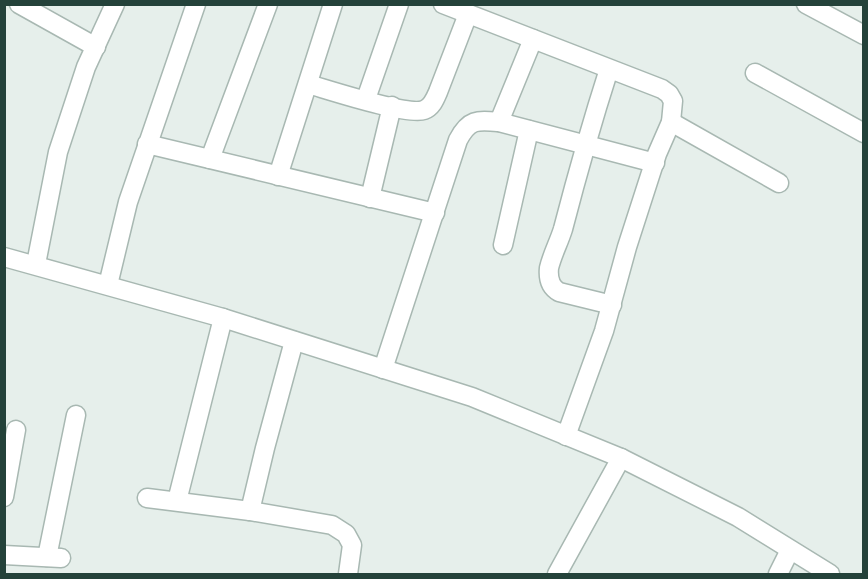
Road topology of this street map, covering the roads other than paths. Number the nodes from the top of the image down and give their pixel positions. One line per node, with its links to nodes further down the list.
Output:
1 (19, 4): 12 (street)
2 (115, 4): 12 (street)
3 (196, 4): 22 (street)
4 (268, 4): 24 (street)
5 (333, 4): 15 (street)
6 (399, 4): 16 (street)
7 (443, 4): 9 (street)
8 (806, 4): 10 (street)
9 (468, 14): 11 (street); 17 (street)
10 (864, 35)
11 (533, 39): 13 (street); 18 (street)
12 (96, 46): 32 (street)
13 (609, 69): 19 (street); 23 (street)
14 (755, 74): 21 (street)
15 (308, 84): 16 (street); 26 (street)
16 (366, 99): 17 (street)
17 (392, 106): 28 (street)
18 (499, 122): 20 (street); 29 (street)
19 (671, 122): 25 (street); 27 (street)
20 (529, 130): 23 (street); 30 (street)
21 (864, 133)
22 (147, 144): 24 (street); 33 (street)
23 (584, 145): 25 (street); 34 (street)
24 (210, 159): 26 (street)
25 (655, 163): 34 (street)
26 (278, 176): 28 (street)
27 (779, 183)
28 (369, 198): 29 (street)
29 (435, 213): 37 (street)
30 (502, 245)
31 (4, 257): 32 (street)
32 (36, 264): 33 (street)
33 (108, 285): 35 (street)
34 (612, 305): 40 (street)
35 (223, 318): 36 (street); 44 (street)
36 (294, 341): 37 (street); 45 (street)
37 (383, 369): 40 (street)
38 (76, 416): 47 (street)
39 (16, 430): 42 (street)
40 (566, 436): 41 (street)
41 (621, 458): 46 (street); 49 (street)
42 (4, 497)
43 (147, 498): 44 (street)
44 (177, 501): 45 (street)
45 (250, 511): 48 (street)
46 (790, 550): 50 (street); 51 (street)
47 (4, 555)
48 (348, 574)
49 (557, 574)
50 (778, 574)
51 (830, 574)

